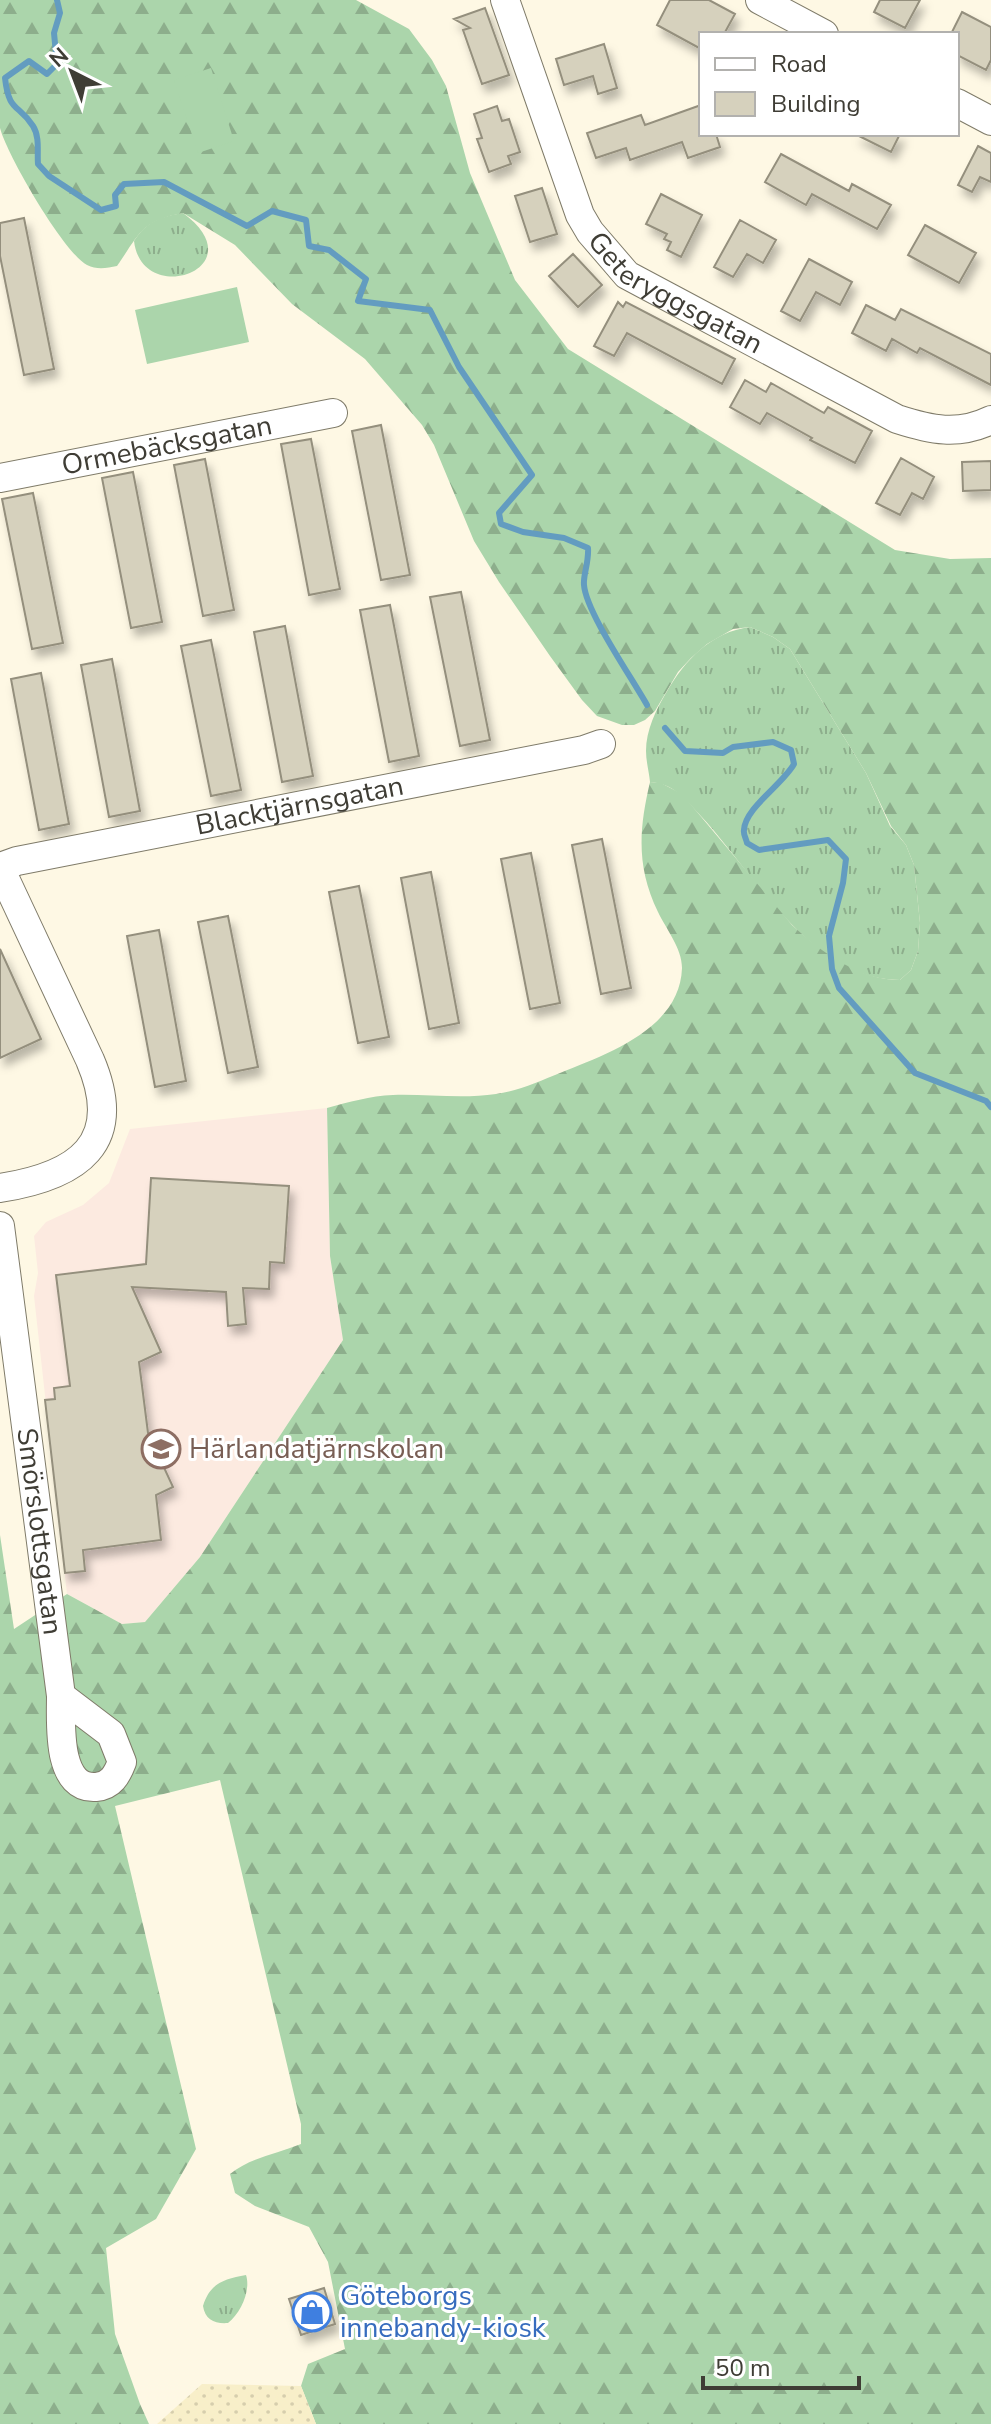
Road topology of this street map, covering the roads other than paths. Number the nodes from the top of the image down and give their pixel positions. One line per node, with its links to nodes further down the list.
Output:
1 (505, 0): 7 (street, Geteryggsgatan)
2 (760, 0): 3 (street)
3 (820, 32)
4 (959, 104): 5 (street)
5 (991, 121)
6 (333, 413): 8 (street, Ormebäcksgatan)
7 (991, 420)
8 (0, 478)
9 (601, 744): 10 (street, Blacktjärnsgatan)
10 (0, 867): 11 (street)
11 (0, 1188)
12 (0, 1226): 13 (street, Smörslottsgatan)
13 (61, 1696)

